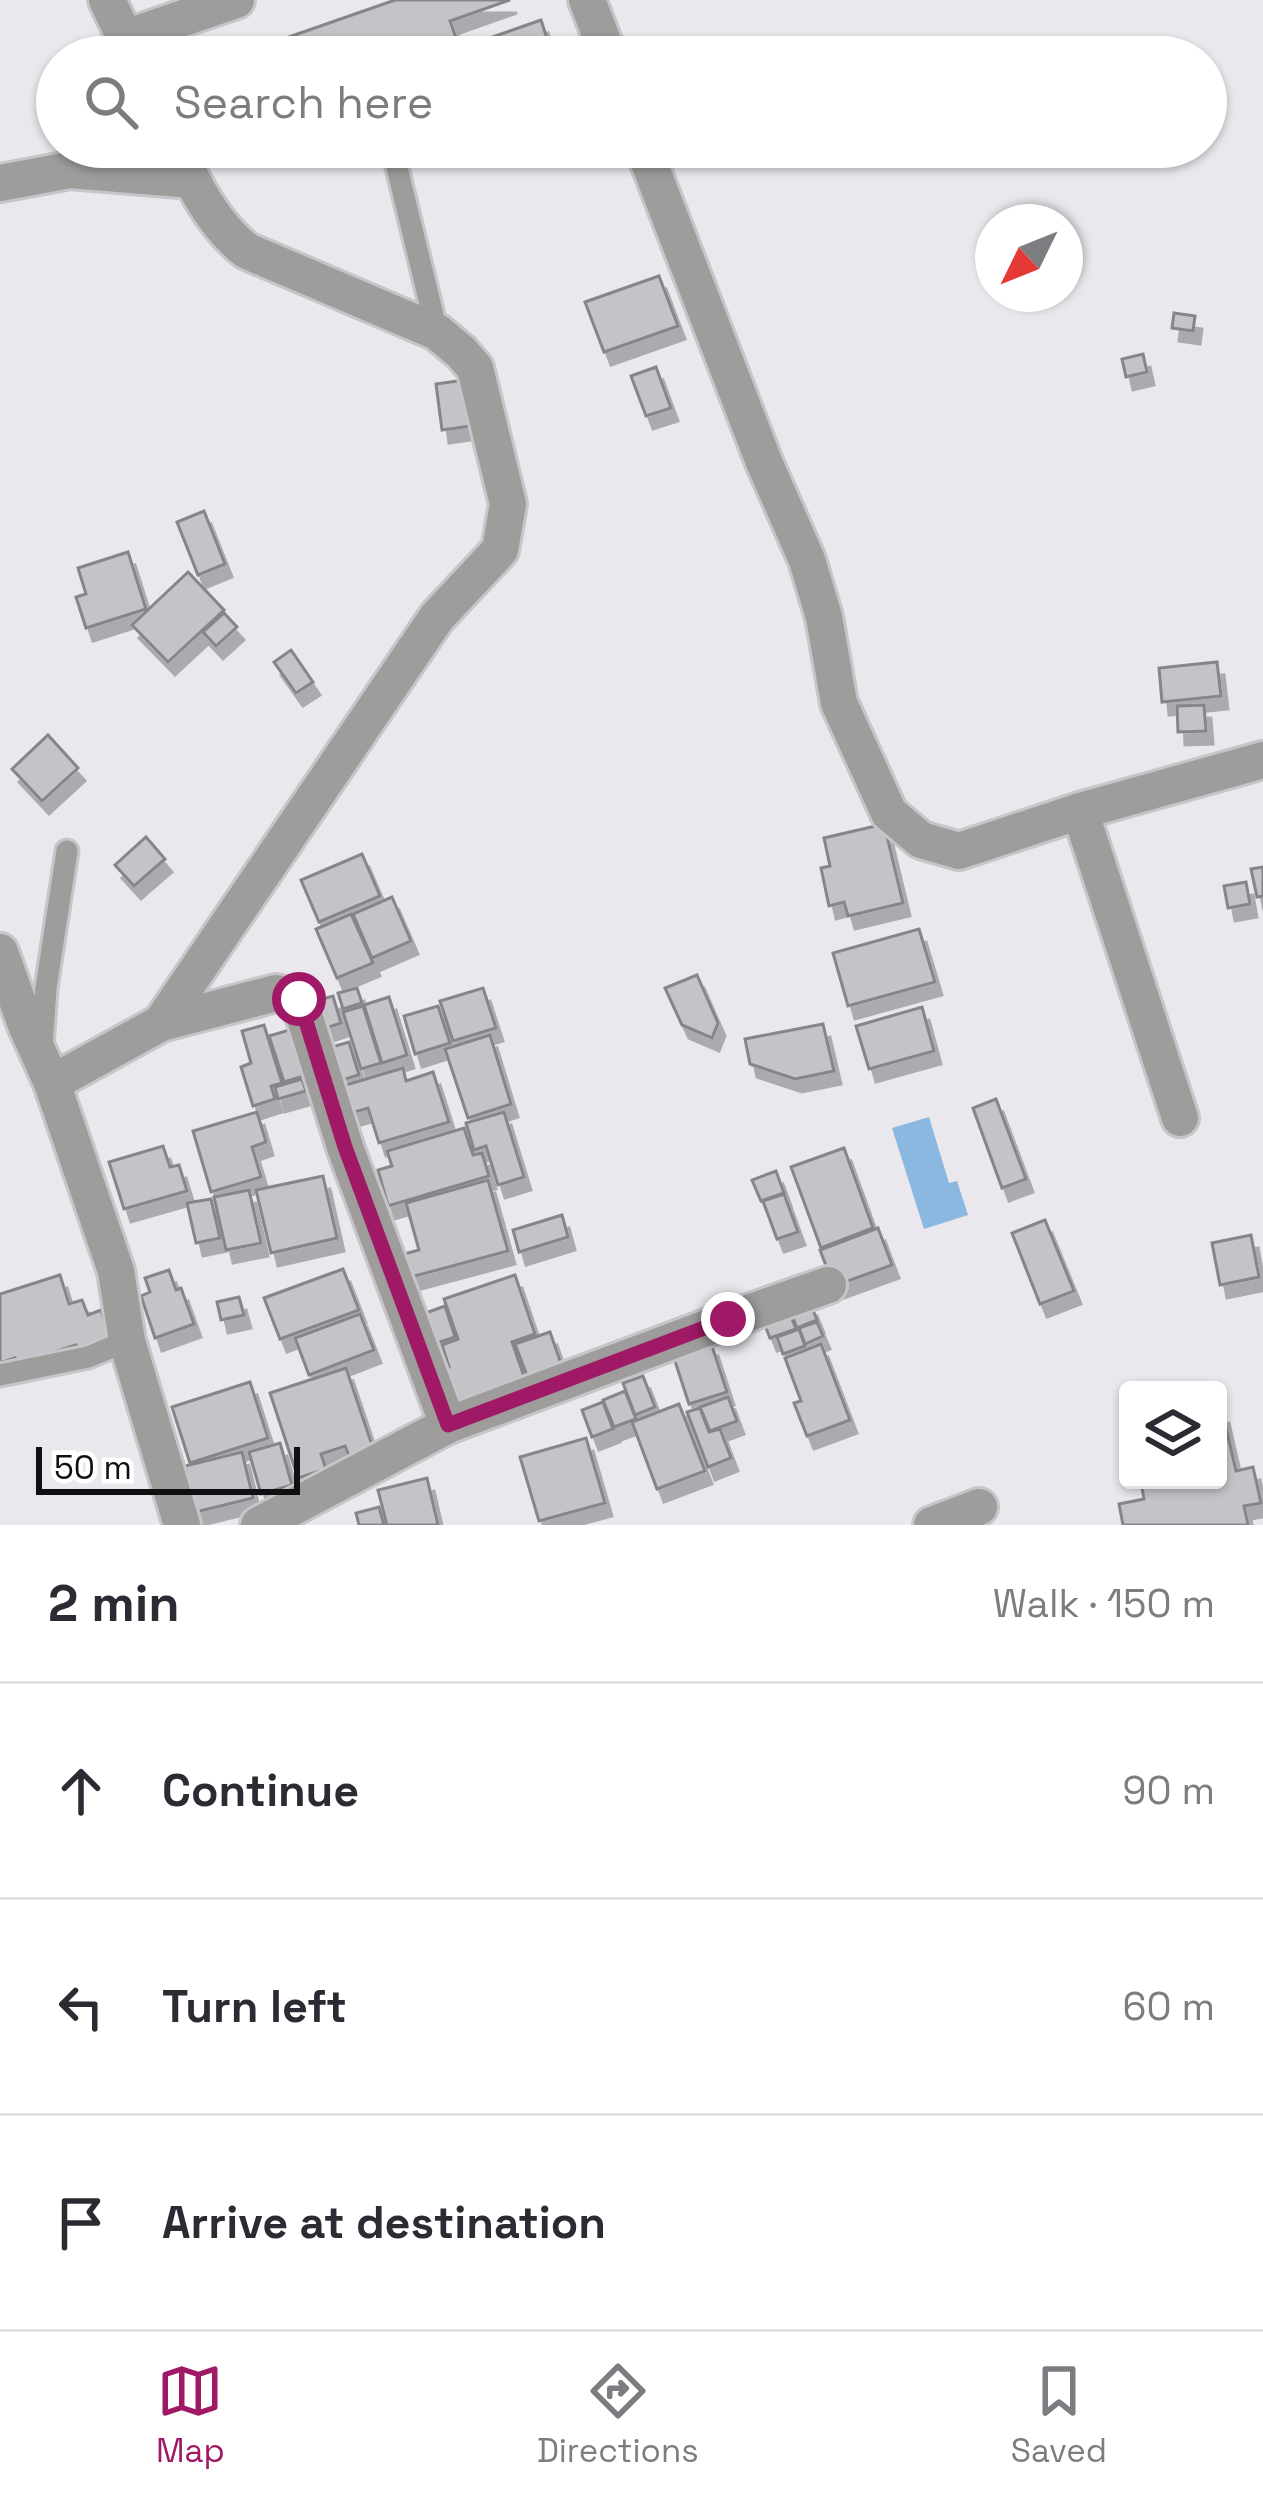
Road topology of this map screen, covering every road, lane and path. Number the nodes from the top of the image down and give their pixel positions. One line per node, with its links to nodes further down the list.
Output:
1 (107, 0): 4 (street)
2 (236, 0): 5 (street)
3 (586, 0): 6 (street)
4 (124, 36)
5 (154, 36)
6 (601, 36)
7 (108, 168): 11 (street)
8 (186, 168): 12 (street)
9 (397, 168): 12 (lane)
10 (651, 168): 14 (street)
11 (0, 183)
12 (436, 332): 17 (street)
13 (1263, 760): 14 (street)
14 (1080, 811): 20 (street)
15 (67, 851): 19 (lane)
16 (0, 952): 18 (street)
17 (161, 1023): 19 (street); 24 (street)
18 (13, 1027): 19 (street)
19 (46, 1071): 22 (street)
20 (1180, 1118)
21 (828, 1286): 24 (street)
22 (127, 1341): 23 (lane); 26 (street)
23 (0, 1376)
24 (448, 1425): 27 (street)
25 (979, 1507): 28 (street)
26 (182, 1525)
27 (259, 1525)
28 (932, 1525)

